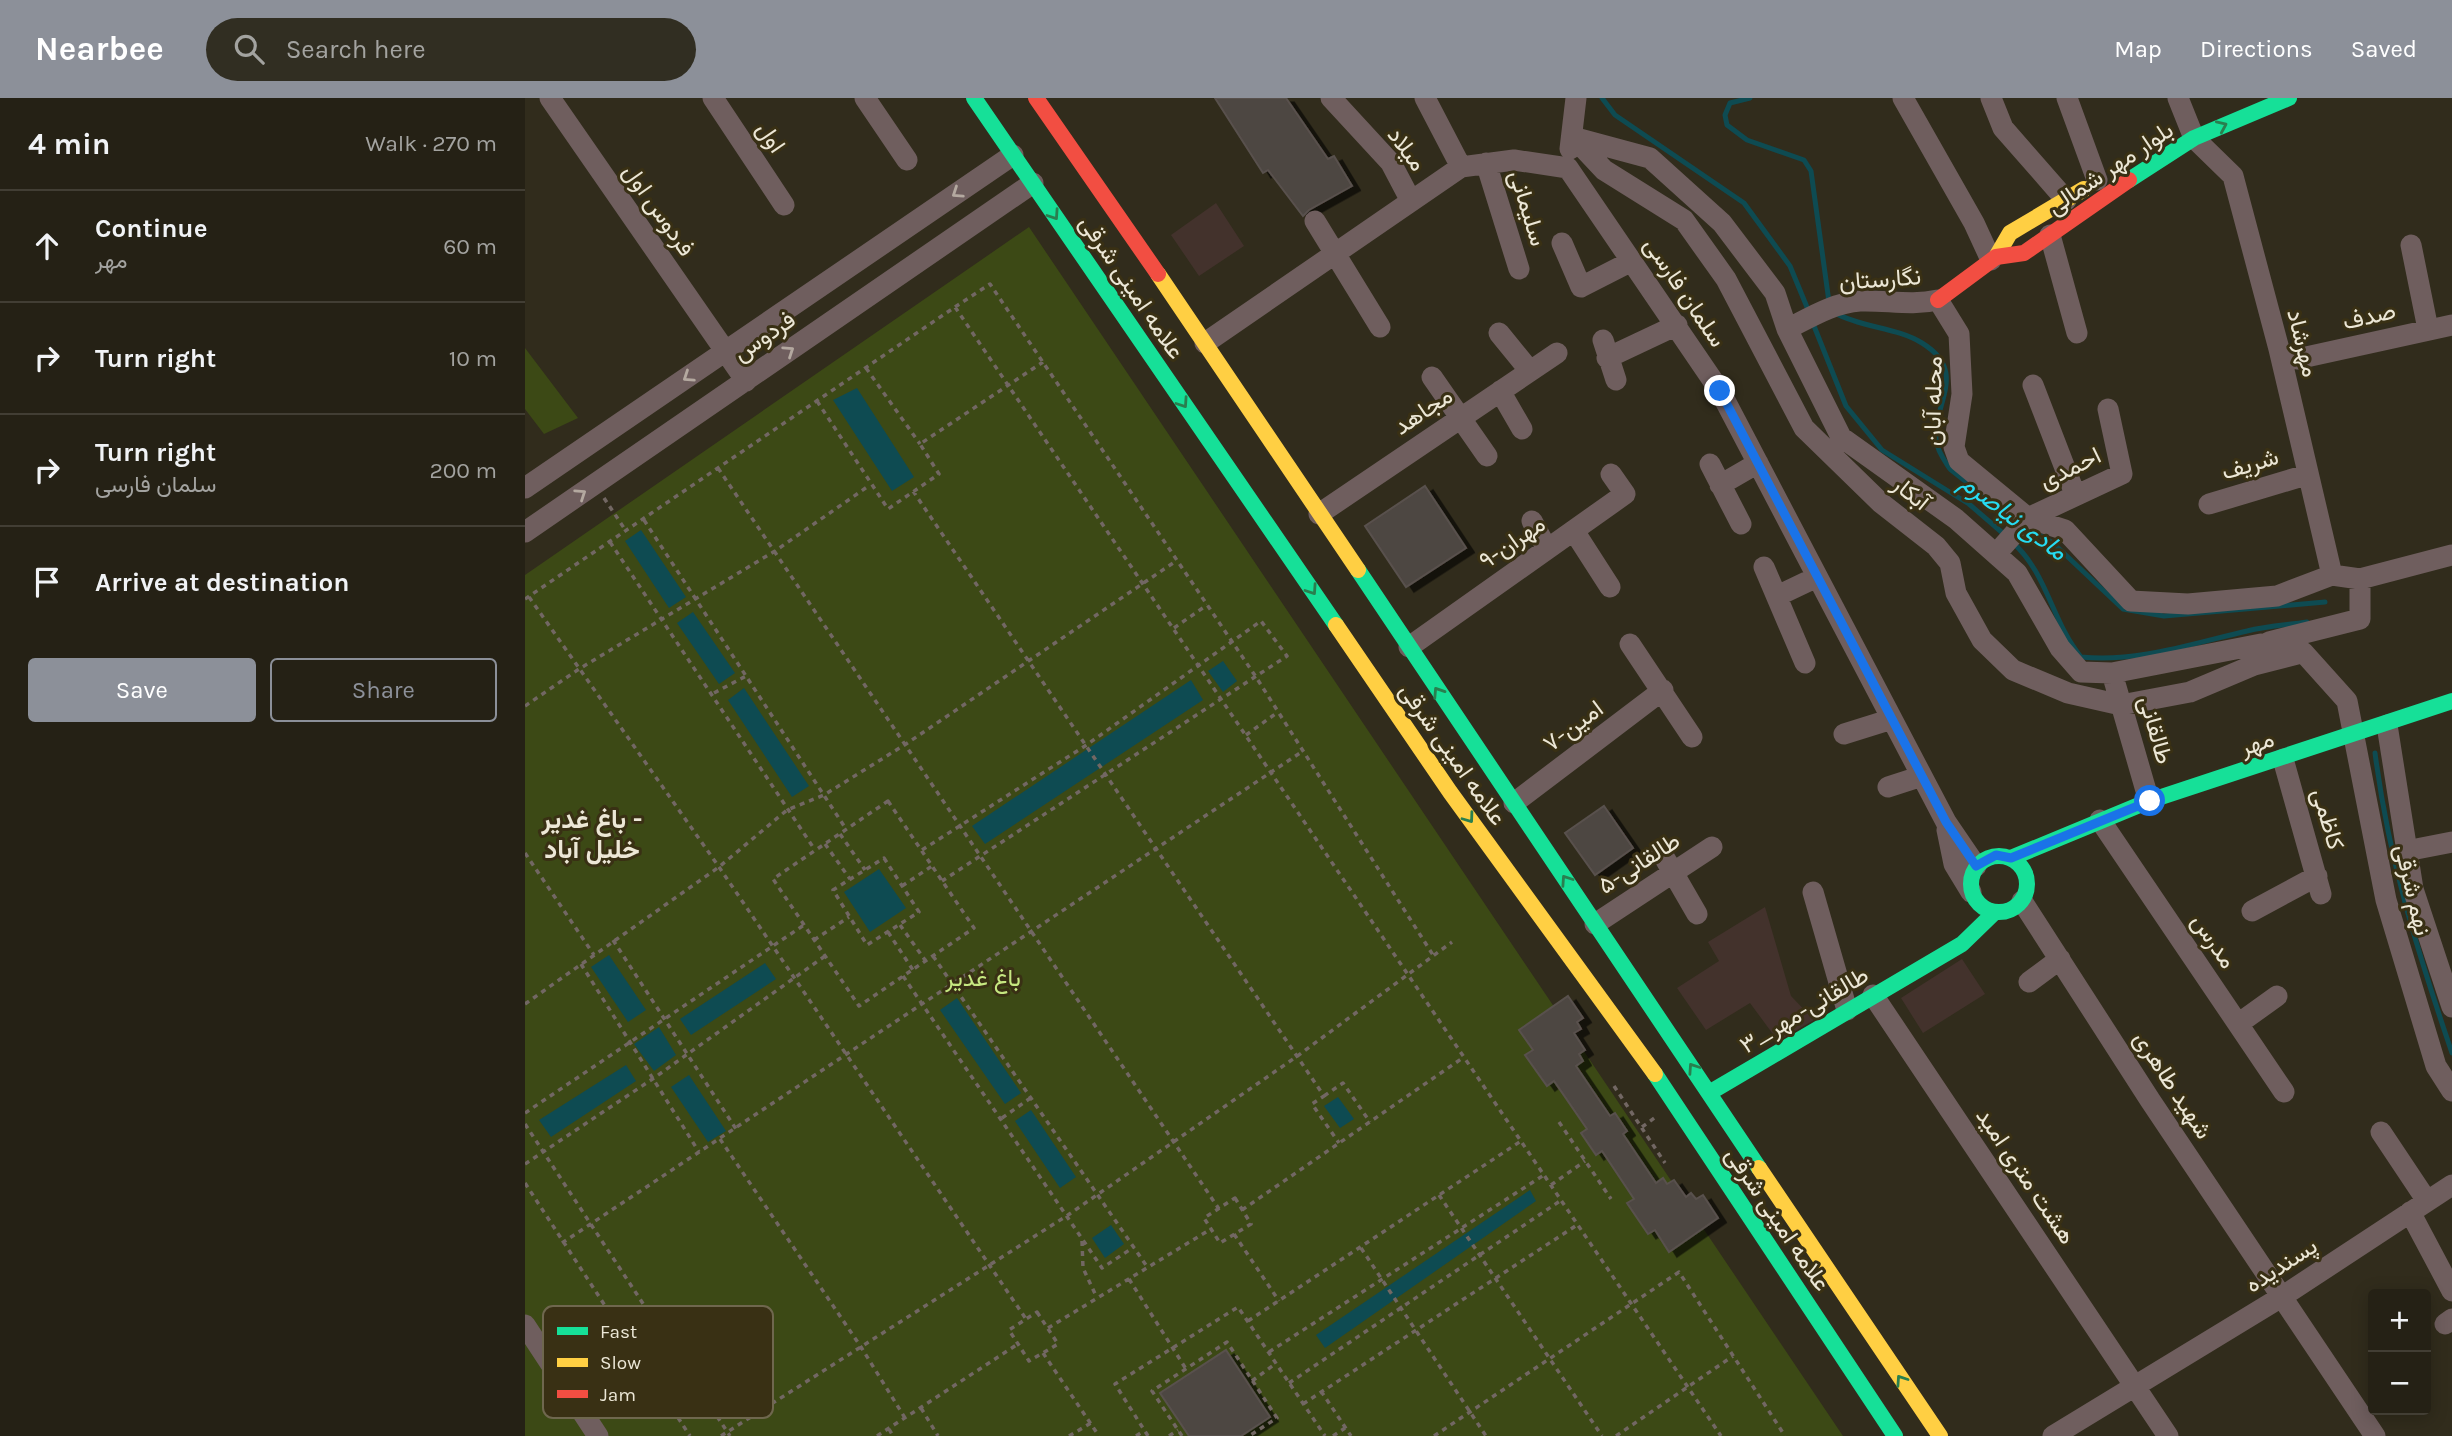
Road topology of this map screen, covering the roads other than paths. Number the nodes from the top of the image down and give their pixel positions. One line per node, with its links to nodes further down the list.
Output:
1 (550, 98): 43 (street, فردوس اول)
2 (713, 98): 25 (street, اول)
3 (865, 98): 17 (street)
4 (974, 98): 16 (main road, علامه امینی شرقی)
5 (1036, 98): 42 (main road, علامه امینی شرقی)
6 (1331, 98): 24 (street, میلاد)
7 (1425, 98): 19 (street)
8 (1576, 98): 15 (street)
9 (1903, 98): 31 (street)
10 (1991, 98): 23 (street)
11 (2067, 98): 21 (street)
12 (2178, 98): 14 (street)
13 (2289, 98): 14 (main road, بلوار مهر شمالی, one-way to 13)
14 (2189, 126): 27 (main road, بلوار مهر شمالی); 59 (street, مهرشاد)
15 (1572, 137): 20 (street); 38 (street, آبکار); 87 (street, آبکار)
16 (1013, 155): 22 (main road, علامه امینی شرقی); 43 (street, فردوس, one-way to 43)
17 (907, 160)
18 (1486, 163): 19 (street); 20 (street); 33 (street, سلیمانی)
19 (1461, 167): 24 (street)
20 (1568, 169): 32 (street, سلمان فارسی)
21 (2103, 177): 23 (main road, بلوار مهر شمالی)
22 (1033, 183): 49 (street, فردوس, one-way to 22); 136 (main road, علامه امینی شرقی, one-way to 136)
23 (2066, 200): 31 (main road, بلوار مهر شمالی)
24 (1411, 201): 30 (street)
25 (784, 205)
26 (1315, 221): 30 (street)
27 (2050, 235): 31 (main road, بلوار مهر شمالی); 41 (street)
28 (1562, 243): 32 (street)
29 (2411, 245): 39 (street)
30 (1333, 255): 37 (street); 42 (street)
31 (1993, 259): 34 (main road, بلوار مهر شمالی)
32 (1632, 261): 36 (street, سلمان فارسی)
33 (1519, 269)
34 (1938, 300): 38 (street, نگارستان); 65 (street, محله آبان)
35 (2452, 325): 39 (street, صدف)
36 (1677, 326): 48 (street); 56 (street, سلمان فارسی)
37 (1380, 327)
38 (1787, 329): 71 (street, آبکار)
39 (2428, 329): 45 (street, صدف)
40 (1499, 333): 46 (street)
41 (2077, 333)
42 (1205, 344): 64 (main road, علامه امینی شرقی)
43 (725, 351): 49 (street, فردوس اول); 61 (street, فردوس, one-way to 61)
44 (1557, 353): 46 (street, مجاهد)
45 (2297, 359)
46 (1530, 371): 51 (street, مجاهد)
47 (1432, 377): 53 (street)
48 (1616, 380)
49 (746, 381): 69 (street, فردوس, one-way to 49)
50 (2033, 385): 62 (street)
51 (1500, 391): 53 (street, مجاهد); 54 (street)
52 (2108, 409): 62 (street, احمدی)
53 (1461, 418): 55 (street); 64 (street, مجاهد)
54 (1522, 429)
55 (1487, 456)
56 (1758, 463): 60 (street); 75 (street, سلمان فارسی)
57 (1710, 464): 60 (street)
58 (1611, 474): 68 (street, ۹-مهران)
59 (2306, 475): 63 (street, شریف); 74 (street, مهرشاد)
60 (1720, 485): 67 (street)
61 (525, 488)
62 (2075, 494): 65 (street, احمدی)
63 (2209, 504)
64 (1319, 514): 81 (main road, علامه امینی شرقی)
65 (2028, 518): 71 (street, احمدی); 74 (street)
66 (1532, 521): 70 (street)
67 (1741, 524)
68 (1574, 531): 70 (street, ۹-مهران); 77 (street)
69 (525, 532)
70 (1547, 549): 81 (street, ۹-مهران)
71 (1996, 554): 84 (street, آبکار)
72 (2452, 555): 76 (street)
73 (1764, 567): 78 (street)
74 (2332, 575): 76 (street)
75 (1817, 577): 78 (street); 88 (street, سلمان فارسی)
76 (2360, 579): 80 (street)
77 (1610, 587)
78 (1777, 596): 83 (street)
79 (1630, 644): 85 (street)
80 (2261, 644): 82 (street, آبکار); 84 (street, آبکار)
81 (1409, 647): 97 (main road, علامه امینی شرقی, one-way to 81)
82 (2303, 652): 87 (street, آبکار); 91 (street)
83 (1805, 663)
84 (2112, 673): 87 (street, طالقانی)
85 (1663, 690): 92 (street); 97 (street, ۷-امین)
86 (2452, 701): 89 (main road, مهر)
87 (2121, 705): 96 (street, طالقانی)
88 (1892, 719): 90 (street); 94 (street, سلمان فارسی)
89 (2387, 725): 91 (main road, مهر); 104 (street)
90 (1844, 734)
91 (2355, 734): 93 (main road, مهر); 123 (street, نهم شرقی)
92 (1692, 737)
93 (2283, 759): 96 (main road, مهر); 111 (street, کاظمی)
94 (1922, 776): 95 (street); 99 (street, سلمان فارسی)
95 (1888, 787)
96 (2150, 801): 98 (main road, مهر)
97 (1514, 803): 114 (main road, علامه امینی شرقی, one-way to 97)
98 (2100, 820): 100 (main road, مهر); 122 (street, مدرس)
99 (1946, 822): 106 (street, سلمان فارسی); 110 (street, سلمان فارسی)
100 (2076, 829): 105 (main road, مهر); 109 (main road, مهر)
101 (2452, 842): 104 (street)
102 (1712, 847): 107 (street, ۵-طالقانی)
103 (1660, 850): 107 (street)
104 (2406, 851): 120 (street)
105 (2011, 858): 106 (main road); 109 (main road)
106 (1976, 866): 110 (main road)
107 (1674, 872): 113 (street); 114 (street, ۵-طالقانی)
108 (1813, 892): 121 (street)
109 (2024, 892): 112 (main road); 115 (street, شهید طاهری)
110 (1973, 896): 112 (main road); 116 (main road)
111 (2252, 911)
112 (1995, 912): 116 (main road)
113 (1697, 914)
114 (1595, 924): 125 (main road, علامه امینی شرقی, one-way to 114)
115 (2060, 960): 117 (street); 130 (street, شهید طاهری)
116 (1922, 965): 118 (main road, ۳_طالقانی-مهر)
117 (2029, 982)
118 (1873, 995): 121 (main road, ۳_طالقانی-مهر); 133 (street, هشت متری امید)
119 (2277, 996): 122 (street)
120 (2452, 1006)
121 (1847, 1010): 125 (main road, ۳_طالقانی-مهر)
122 (2238, 1024): 124 (street, مدرس)
123 (2452, 1091)
124 (2284, 1092)
125 (1709, 1093): 137 (main road, علامه امینی شرقی, one-way to 125)
126 (2381, 1132): 128 (street)
127 (2452, 1185): 128 (street, پسندیده)
128 (2418, 1207): 129 (street); 130 (street, پسندیده)
129 (2452, 1291)
130 (2283, 1296): 133 (street, پسندیده); 140 (street, شهید طاهری)
131 (525, 1325): 132 (street)
132 (543, 1352)
133 (2135, 1386): 138 (street, پسندیده); 139 (street, هشت متری امید)
134 (586, 1418): 135 (street)
135 (598, 1436)
136 (1895, 1436)
137 (1940, 1436)
138 (2053, 1436)
139 (2168, 1436)
140 (2375, 1436)

